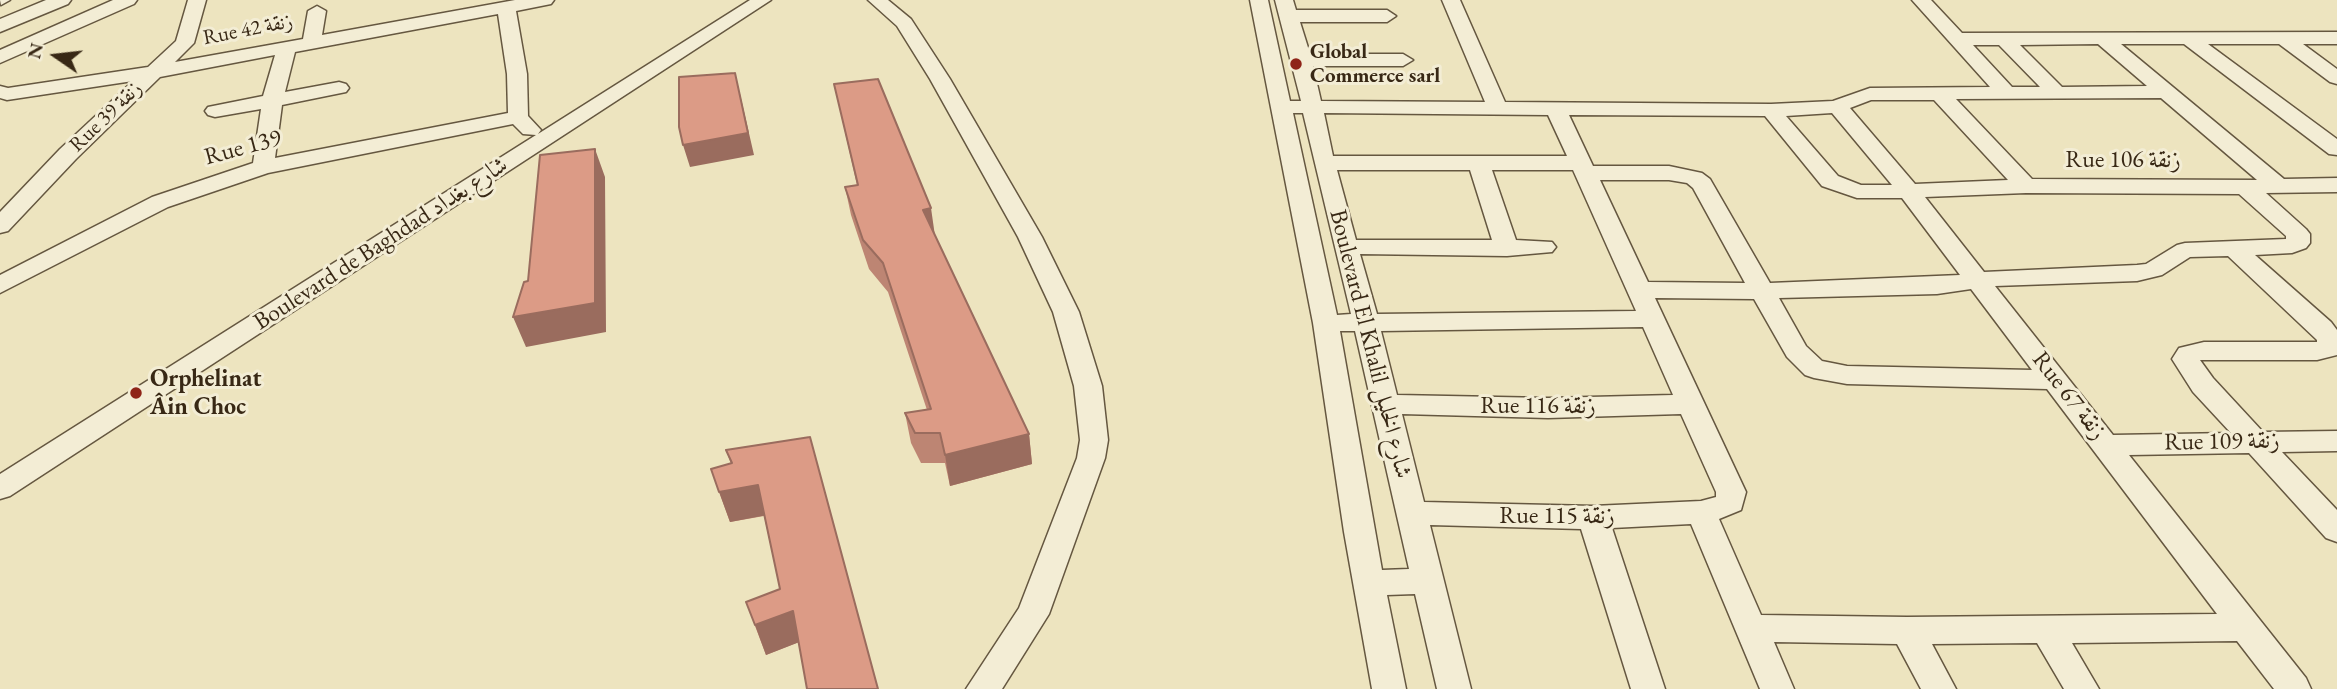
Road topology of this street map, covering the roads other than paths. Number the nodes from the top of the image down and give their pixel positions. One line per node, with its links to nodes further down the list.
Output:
1 (62, 0): 16 (street)
2 (128, 0): 25 (street)
3 (197, 0): 28 (street, Rue 39 زنقة)
4 (425, 0): 15 (street)
5 (762, 0): 45 (street, Boulevard de Baghdad شارع بغداد)
6 (877, 0): 86 (street)
7 (1259, 0): 37 (street, Boulevard El Khalil شارع الخليل)
8 (1451, 0): 40 (street)
9 (1921, 0): 21 (street)
10 (539, 1): 11 (street, Rue 42 زنقة)
11 (506, 8): 15 (street, Rue 42 زنقة); 44 (street)
12 (1286, 8): 14 (street); 26 (street, Boulevard El Khalil شارع الخليل)
13 (317, 11): 23 (street)
14 (1387, 16)
15 (425, 22): 23 (street, Rue 42 زنقة)
16 (0, 26)
17 (2103, 38): 18 (street); 22 (street); 34 (street)
18 (2188, 38): 19 (street); 46 (street)
19 (2283, 38): 20 (street); 29 (street)
20 (2337, 38)
21 (1957, 39): 22 (street); 31 (street)
22 (2004, 39): 32 (street)
23 (312, 41): 24 (street, Rue 42 زنقة)
24 (287, 46): 28 (street, Rue 42 زنقة); 36 (street)
25 (0, 57)
26 (1302, 60): 27 (street); 38 (street, Boulevard El Khalil شارع الخليل)
27 (1403, 60)
28 (153, 72): 35 (street, Rue 42 زنقة); 56 (street, Rue 39 زنقة)
29 (2337, 78)
30 (340, 88): 36 (street)
31 (2005, 91): 32 (street); 33 (street)
32 (2055, 91): 34 (street)
33 (1938, 92): 39 (street); 52 (street)
34 (2165, 92): 53 (street)
35 (2, 95)
36 (272, 101): 42 (street); 49 (street)
37 (1282, 107): 38 (street); 68 (street, Boulevard El Khalil شارع الخليل)
38 (1311, 107): 40 (street); 47 (street, Boulevard El Khalil شارع الخليل)
39 (1838, 107): 41 (street); 55 (street, Rue 67 زنقة)
40 (1499, 109): 43 (street)
41 (1771, 110): 43 (street); 55 (street)
42 (215, 111)
43 (1557, 111): 50 (street)
44 (518, 117): 45 (street); 49 (street, Rue 139)
45 (540, 143): 75 (street, Boulevard de Baghdad شارع بغداد)
46 (2337, 149)
47 (1324, 163): 48 (street); 57 (street, Boulevard El Khalil شارع الخليل)
48 (1479, 164): 50 (street); 59 (street)
49 (263, 167): 63 (street, Rue 139)
50 (1585, 168): 64 (street); 65 (street)
51 (2337, 184): 53 (street, Rue 106 زنقة)
52 (2026, 186): 54 (street, Rue 106 زنقة); 55 (street, Rue 106 زنقة)
53 (2278, 186): 54 (street, Rue 106 زنقة)
54 (2245, 187): 60 (street)
55 (1909, 191): 62 (street, Rue 67 زنقة)
56 (0, 226)
57 (1346, 247): 59 (street); 67 (street, Boulevard El Khalil شارع الخليل)
58 (1544, 247): 59 (street)
59 (1507, 248)
60 (2235, 249): 61 (street); 73 (street)
61 (2185, 250): 62 (street)
62 (1978, 281): 65 (street); 69 (street, Rue 67 زنقة)
63 (0, 285)
64 (1640, 290): 65 (street); 66 (street)
65 (1761, 291): 69 (street)
66 (1653, 319): 67 (street); 71 (street)
67 (1366, 322): 68 (street); 70 (street, Boulevard El Khalil شارع الخليل)
68 (1326, 323): 81 (street, Boulevard El Khalil شارع الخليل)
69 (2056, 380): 74 (street, Rue 67 زنقة)
70 (1385, 404): 71 (street, Rue 116 زنقة); 77 (street, Boulevard El Khalil شارع الخليل)
71 (1691, 404): 76 (street)
72 (2337, 441): 73 (street, Rue 109 زنقة)
73 (2255, 442): 74 (street, Rue 109 زنقة); 79 (street)
74 (2107, 445): 82 (street, Rue 67 زنقة)
75 (0, 488)
76 (1702, 512): 78 (street, Rue 115 زنقة); 83 (street)
77 (1412, 513): 78 (street, Rue 115 زنقة); 80 (street, Boulevard El Khalil شارع الخليل)
78 (1593, 518): 89 (street)
79 (2337, 530)
80 (1427, 581): 81 (street); 88 (street, Boulevard El Khalil شارع الخليل)
81 (1368, 583): 87 (street, Boulevard El Khalil شارع الخليل)
82 (2244, 627): 84 (street); 93 (street, Rue 67 زنقة)
83 (1750, 628): 85 (street); 90 (street)
84 (2046, 629): 85 (street); 92 (street)
85 (1907, 631): 91 (street)
86 (983, 689)
87 (1389, 689)
88 (1454, 689)
89 (1647, 689)
90 (1777, 689)
91 (1939, 689)
92 (2082, 689)
93 (2294, 689)

